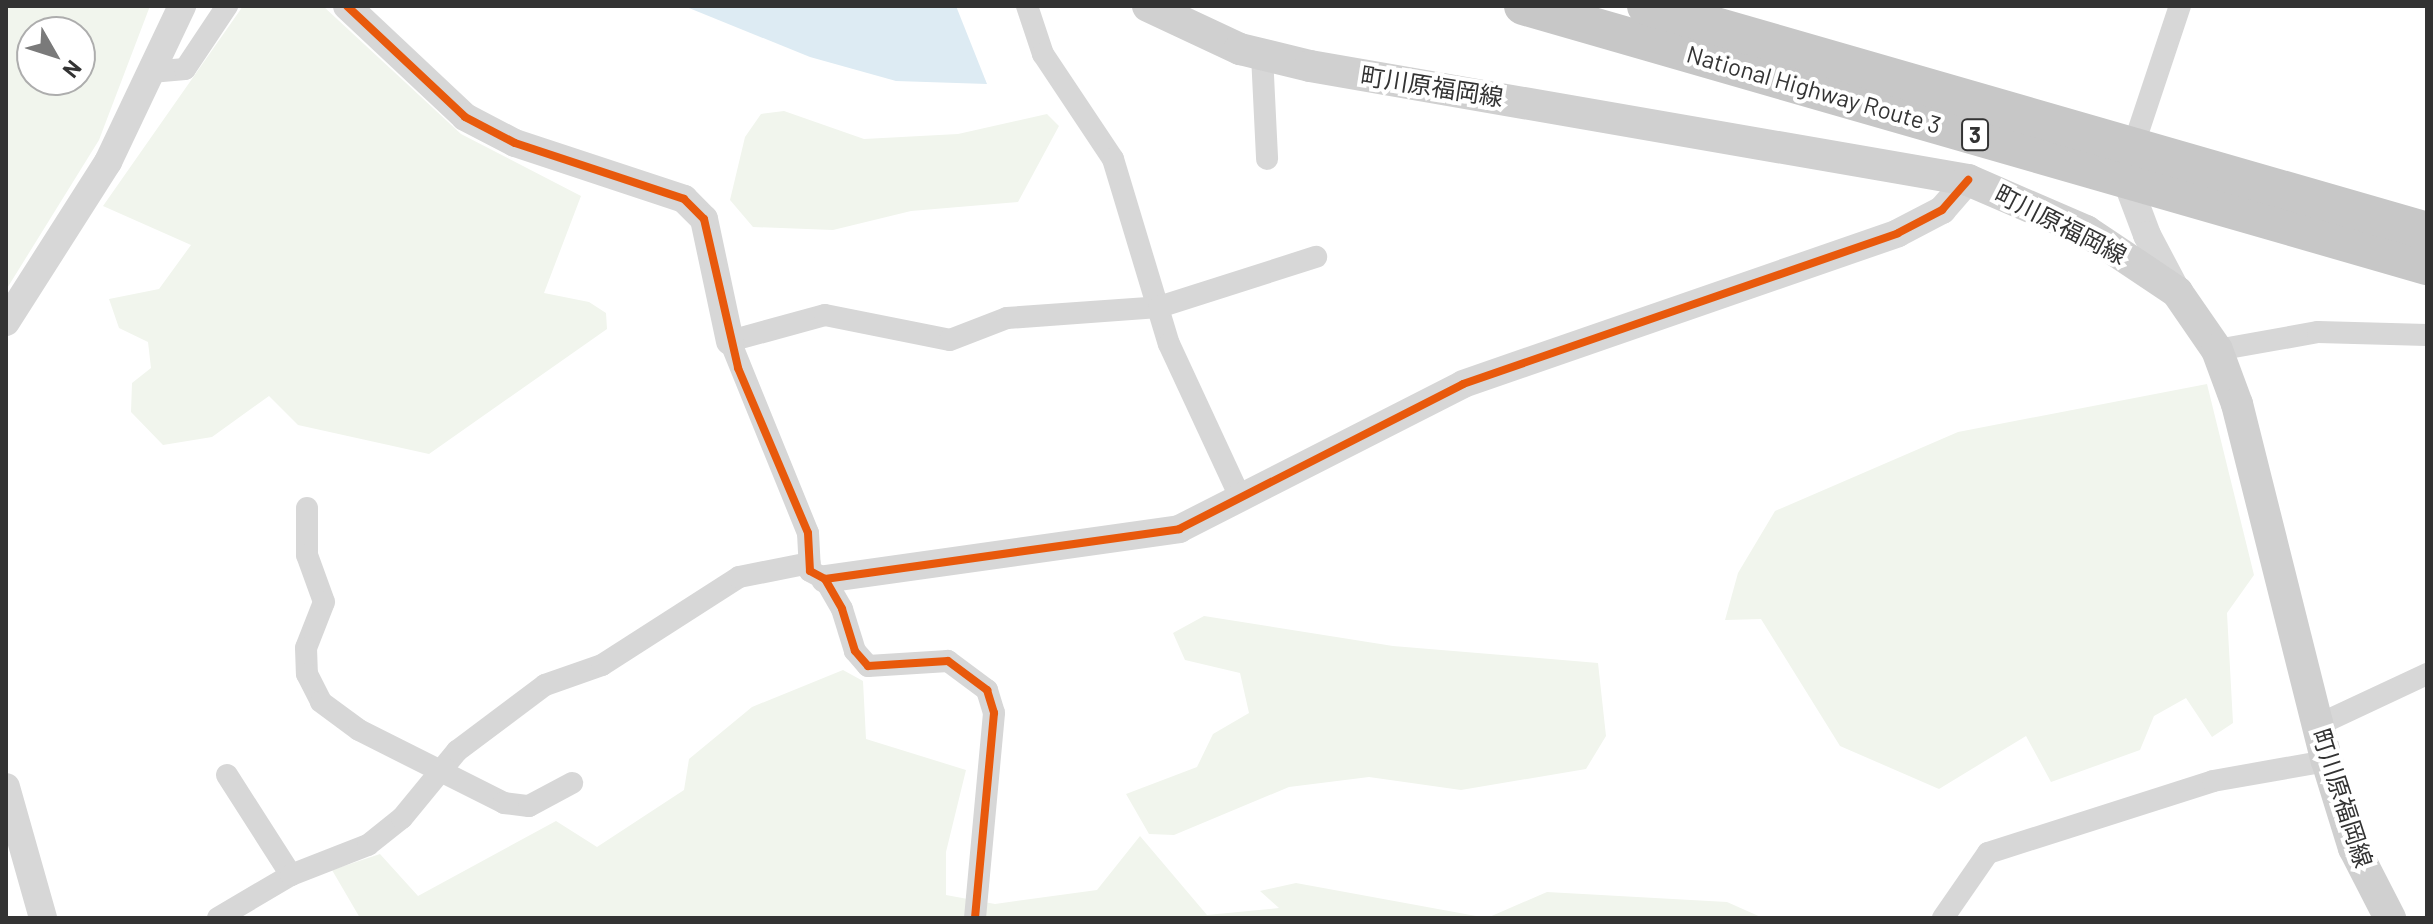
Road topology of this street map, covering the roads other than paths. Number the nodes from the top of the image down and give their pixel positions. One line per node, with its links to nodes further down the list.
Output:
1 (182, 6): 10 (street)
2 (227, 6): 10 (street)
3 (347, 6): 21 (street)
4 (1027, 6): 18 (street)
5 (1148, 6): 9 (main road, 町川原福岡線)
6 (1523, 6): 12 (highway, National Highway Route 3 / 3)
7 (1646, 6): 12 (highway, National Highway Route 3 / 3)
8 (2180, 6): 12 (street)
9 (1262, 55): 11 (street); 13 (main road, 町川原福岡線)
10 (151, 72): 19 (street)
11 (1267, 159)
12 (2129, 164): 14 (highway, National Highway Route 3 / 3); 16 (highway, National Highway Route 3 / 3); 17 (street)
13 (1968, 180): 17 (main road, 町川原福岡線); 23 (street)
14 (2427, 231)
15 (1316, 257): 18 (street)
16 (2427, 266)
17 (2177, 292): 22 (main road, 町川原福岡線)
18 (1159, 307): 21 (street); 23 (street)
19 (6, 322)
20 (2427, 335): 22 (street)
21 (730, 341): 25 (street)
22 (2217, 350): 27 (main road, 町川原福岡線)
23 (1240, 497): 25 (street)
24 (307, 508): 29 (street)
25 (817, 571): 29 (street); 36 (street)
26 (2427, 674): 27 (street)
27 (2318, 725): 28 (main road, 町川原福岡線)
28 (2327, 761): 37 (street); 38 (main road, 町川原福岡線)
29 (443, 769): 31 (street); 33 (street)
30 (227, 775): 33 (street)
31 (572, 783)
32 (6, 787): 34 (street)
33 (291, 875): 35 (street)
34 (43, 918)
35 (218, 918)
36 (975, 918)
37 (1943, 918)
38 (2390, 918)

